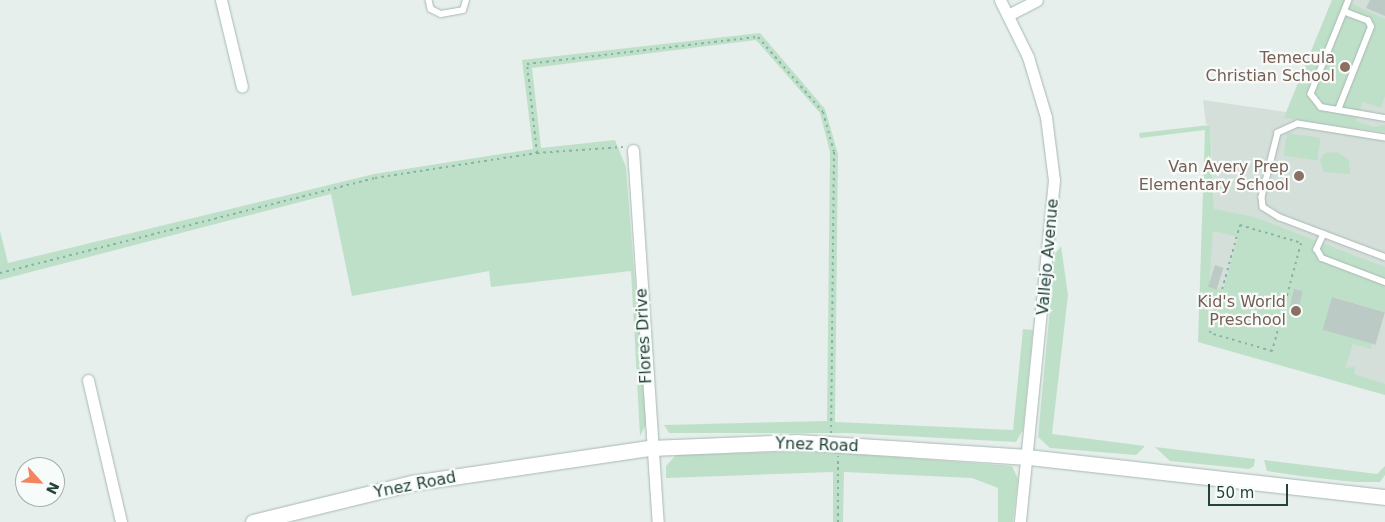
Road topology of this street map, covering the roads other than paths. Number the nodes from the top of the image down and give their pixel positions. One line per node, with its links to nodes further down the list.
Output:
1 (221, 0): 9 (street)
2 (429, 0): 3 (lane)
3 (466, 0)
4 (1000, 0): 8 (street, Vallejo Avenue)
5 (1037, 0): 8 (street)
6 (1349, 0): 7 (lane)
7 (1345, 12): 10 (lane); 10 (lane)
8 (1010, 14): 19 (street, Vallejo Avenue)
9 (242, 87)
10 (1338, 110): 11 (lane)
11 (1385, 118)
12 (1385, 138): 14 (lane)
13 (633, 150): 18 (street, Flores Drive)
14 (1324, 234): 15 (lane); 16 (lane)
15 (1385, 257)
16 (1385, 282)
17 (88, 380): 21 (street)
18 (650, 448): 19 (main road, Ynez Road); 22 (main road, Ynez Road); 23 (street, Flores Drive)
19 (1028, 457): 20 (main road, Ynez Road); 24 (street, Vallejo Avenue)
20 (1385, 497)
21 (121, 522)
22 (253, 522)
23 (658, 522)
24 (1020, 522)

